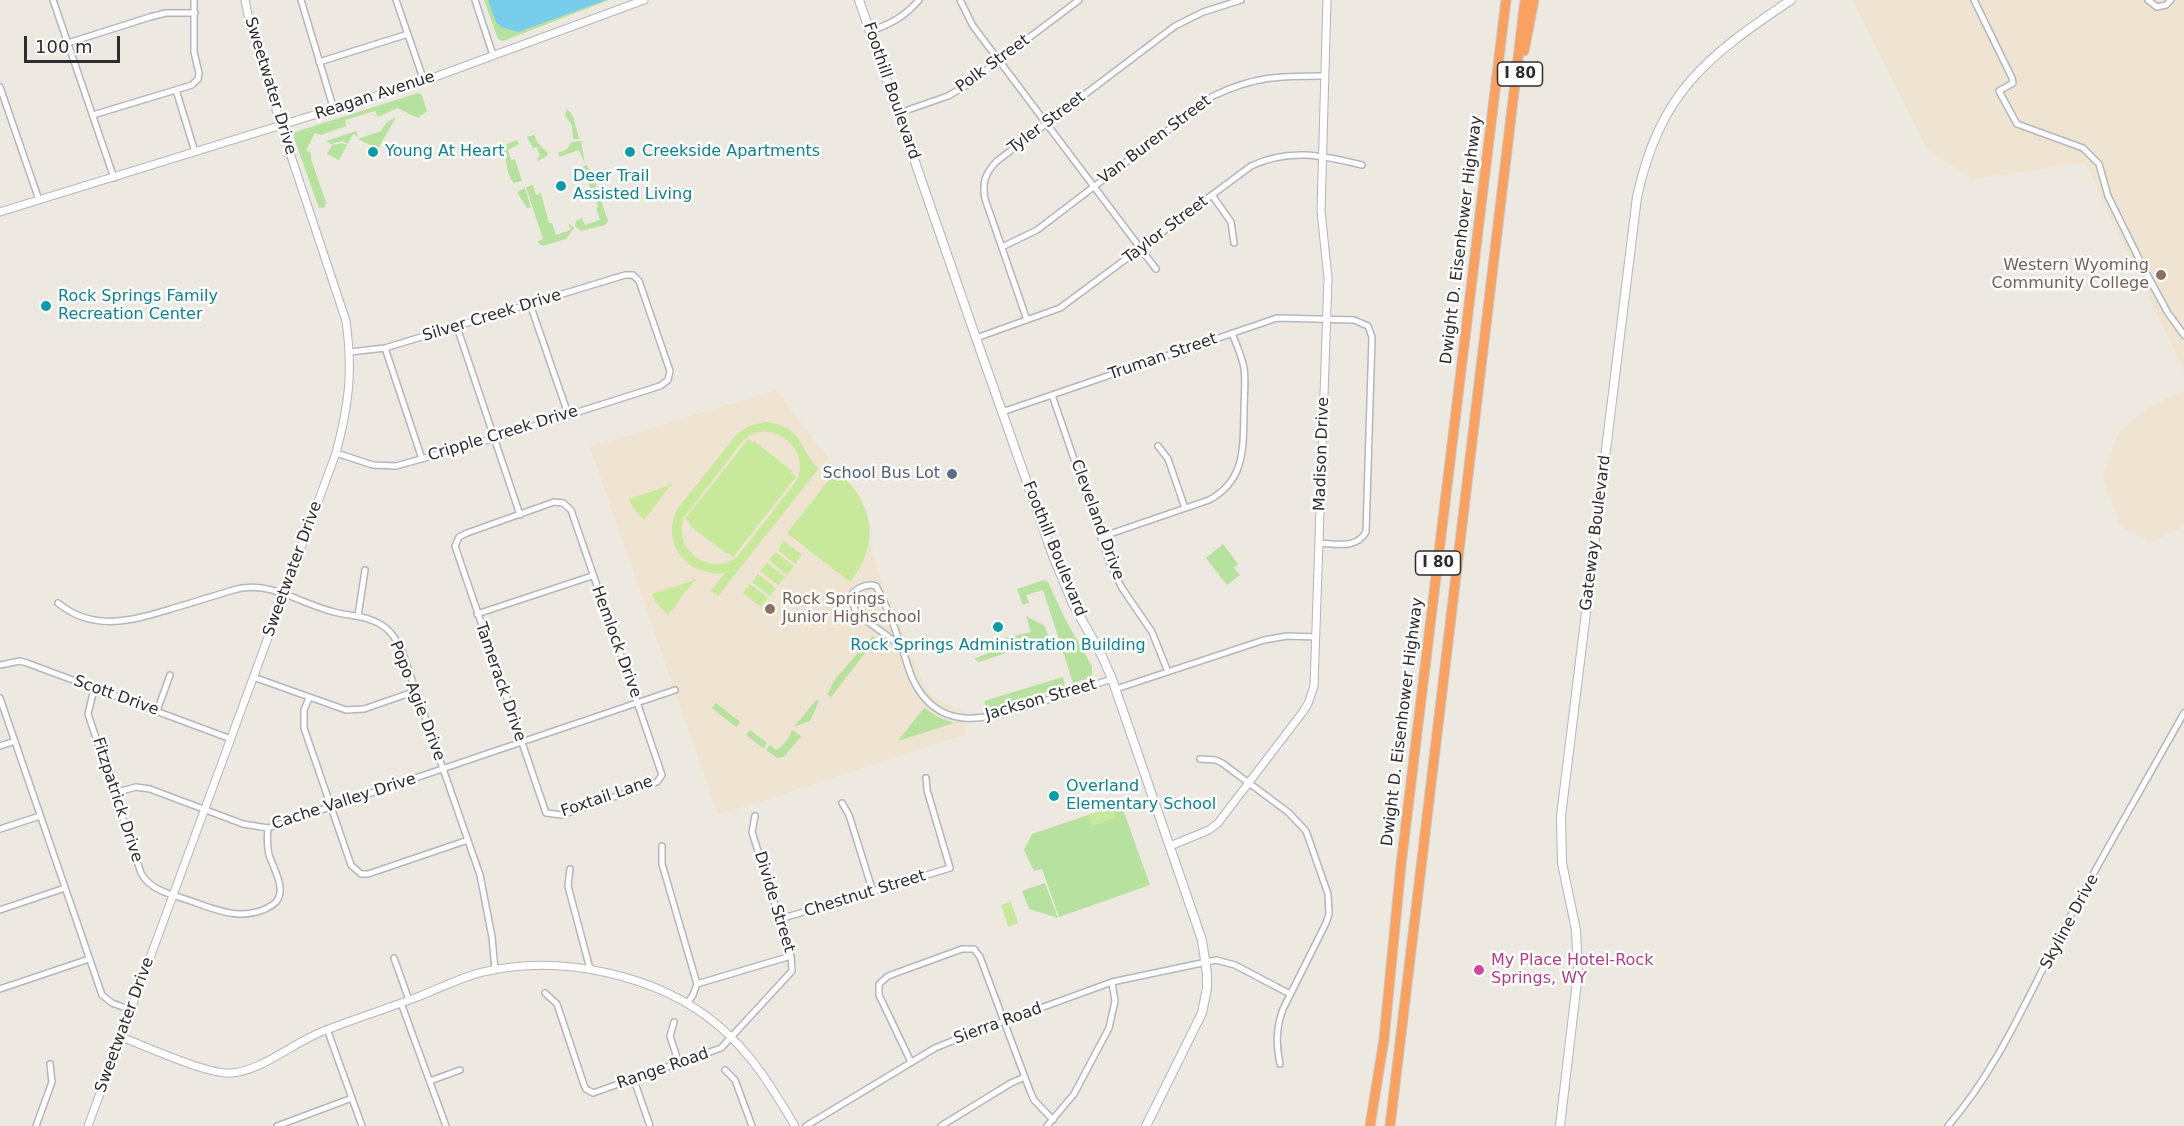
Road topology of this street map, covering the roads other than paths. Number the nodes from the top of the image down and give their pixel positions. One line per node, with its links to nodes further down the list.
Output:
1 (53, 0): 25 (street)
2 (194, 0): 22 (street)
3 (245, 0): 37 (street, Sweetwater Drive)
4 (301, 0): 28 (street)
5 (396, 0): 24 (street)
6 (475, 0): 26 (street)
7 (644, 0): 21 (street, Reagan Avenue)
8 (859, 0): 23 (main road, Foothill Boulevard)
9 (919, 0): 23 (street)
10 (960, 0): 27 (street)
11 (1078, 0): 27 (street, Polk Street)
12 (1241, 0): 36 (street, Tyler Street)
13 (1327, 0): 29 (street, Madison Drive)
14 (1506, 0): 164 (highway, Dwight D. Eisenhower Highway / I 80)
15 (1525, 0): 38 (highway, Dwight D. Eisenhower Highway / I 80)
16 (1534, 0): 38 (highway, I 80)
17 (1791, 0): 166 (main road, Gateway Boulevard)
18 (1974, 0): 56 (street)
19 (2148, 0): 20 (street)
20 (2171, 0)
21 (632, 2): 26 (street, Reagan Avenue)
22 (195, 14): 25 (street); 32 (street)
23 (870, 31): 34 (main road, Foothill Boulevard)
24 (408, 34): 28 (street); 30 (street)
25 (68, 43): 35 (street)
26 (494, 55): 30 (street, Reagan Avenue)
27 (999, 60): 34 (street, Polk Street); 36 (street)
28 (319, 62): 33 (street)
29 (1324, 76): 40 (street, Madison Drive); 43 (street, Van Buren Street)
30 (424, 81): 33 (street, Reagan Avenue)
31 (0, 87): 45 (street)
32 (176, 90): 35 (street); 39 (street)
33 (334, 110): 37 (street, Reagan Avenue)
34 (899, 113): 57 (main road, Foothill Boulevard)
35 (93, 115): 42 (street)
36 (1047, 123): 43 (street); 48 (street, Tyler Street)
37 (281, 126): 39 (street, Reagan Avenue); 59 (street, Sweetwater Drive)
38 (1507, 148): 165 (highway, Dwight D. Eisenhower Highway / I 80)
39 (195, 153): 42 (street, Reagan Avenue)
40 (1322, 155): 41 (street, Taylor Street); 44 (street, Taylor Street); 52 (street, Madison Drive)
41 (1362, 165)
42 (114, 178): 45 (street, Reagan Avenue)
43 (1094, 186): 48 (street, Van Buren Street); 49 (street)
44 (1212, 195): 47 (street); 49 (street, Taylor Street)
45 (39, 200): 46 (street, Reagan Avenue)
46 (0, 212)
47 (1234, 243)
48 (1002, 247): 53 (street, Tyler Street)
49 (1142, 248): 50 (street); 53 (street, Taylor Street)
50 (1156, 269)
51 (530, 304): 54 (street, Silver Creek Drive); 60 (street, Silver Creek Drive); 63 (street)
52 (1326, 318): 55 (street, Truman Street); 71 (street, Madison Drive); 71 (street, Truman Street)
53 (1027, 320): 57 (street, Taylor Street)
54 (457, 327): 58 (street, Silver Creek Drive); 64 (street)
55 (1232, 333): 61 (street, Truman Street); 68 (street)
56 (2184, 335)
57 (976, 338): 62 (main road, Foothill Boulevard)
58 (385, 348): 59 (street, Silver Creek Drive); 67 (street)
59 (350, 352): 66 (street, Sweetwater Drive)
60 (668, 380): 63 (street, Cripple Creek Drive)
61 (1052, 395): 62 (street, Truman Street); 70 (street, Cleveland Drive)
62 (1002, 412): 84 (main road, Foothill Boulevard)
63 (568, 414): 64 (street, Cripple Creek Drive)
64 (495, 438): 67 (street, Cripple Creek Drive); 69 (street)
65 (1158, 446): 68 (street)
66 (336, 453): 67 (street, Cripple Creek Drive); 74 (street, Sweetwater Drive)
67 (422, 459)
68 (1185, 508): 70 (street)
69 (520, 515): 73 (street, Hemlock Drive); 76 (street, Tamerack Drive)
70 (1101, 537): 81 (street, Cleveland Drive)
71 (1319, 543): 78 (street, Madison Drive)
72 (365, 570): 77 (street)
73 (592, 576): 76 (street); 91 (street, Hemlock Drive)
74 (284, 594): 75 (street, Popo Agie Drive); 77 (street, Popo Agie Drive); 83 (street, Sweetwater Drive)
75 (58, 603)
76 (477, 614): 96 (street, Tamerack Drive)
77 (358, 616): 88 (street, Popo Agie Drive)
78 (1316, 637): 81 (street, Jackson Street); 102 (street, Madison Drive)
79 (901, 646): 79 (street, Jackson Street); 84 (street, Jackson Street)
80 (0, 665): 85 (street, Scott Drive)
81 (1168, 672): 86 (street, Jackson Street)
82 (170, 675): 92 (street)
83 (254, 677): 90 (street); 94 (street, Sweetwater Drive)
84 (1112, 679): 86 (main road, Foothill Boulevard)
85 (94, 689): 92 (street, Scott Drive); 103 (street, Fitzpatrick Drive)
86 (1116, 689): 114 (main road, Foothill Boulevard)
87 (675, 690): 91 (street, Cache Valley Drive)
88 (417, 691): 90 (street); 99 (street, Popo Agie Drive)
89 (0, 698): 95 (street)
90 (309, 698): 105 (street)
91 (637, 701): 96 (street, Cache Valley Drive); 100 (street, Hemlock Drive)
92 (157, 711): 94 (street, Scott Drive)
93 (2184, 712): 167 (street, Skyline Drive)
94 (231, 739): 106 (street, Sweetwater Drive)
95 (15, 741): 97 (street); 108 (street)
96 (521, 743): 99 (street, Cache Valley Drive); 107 (street, Tamerack Drive)
97 (0, 746)
98 (1200, 759): 102 (street)
99 (443, 769): 105 (street, Cache Valley Drive); 112 (street, Popo Agie Drive)
100 (662, 775): 107 (street, Foxtail Lane)
101 (926, 778): 117 (street, Chestnut Street)
102 (1249, 782): 114 (street, Madison Drive); 131 (street)
103 (114, 793): 106 (street, Cache Valley Drive); 118 (street, Fitzpatrick Drive)
104 (842, 803): 117 (street)
105 (332, 807): 110 (street, Cache Valley Drive); 112 (street)
106 (205, 809): 110 (street, Cache Valley Drive); 118 (street, Sweetwater Drive)
107 (550, 814)
108 (40, 816): 111 (street); 116 (street)
109 (756, 816): 120 (street, Divide Street)
110 (268, 828): 118 (street, Fitzpatrick Drive)
111 (0, 829)
112 (468, 840): 126 (street, Popo Agie Drive)
113 (662, 846): 128 (street)
114 (1170, 846): 124 (main road, Foothill Boulevard)
115 (570, 869): 125 (street)
116 (65, 888): 119 (street); 123 (street)
117 (873, 892): 120 (street, Chestnut Street)
118 (173, 896): 135 (street, Sweetwater Drive)
119 (0, 910)
120 (780, 919): 121 (street, Divide Street)
121 (791, 956): 128 (street); 140 (street, Divide Street)
122 (394, 958): 132 (street)
123 (89, 959): 129 (street); 135 (street)
124 (1206, 961): 127 (street, Sierra Road); 131 (street); 163 (main road, Foothill Boulevard)
125 (590, 969): 126 (street); 134 (street)
126 (495, 970): 132 (street)
127 (1112, 982): 136 (street, Sierra Road); 151 (street)
128 (698, 984): 134 (street)
129 (0, 989)
130 (545, 993): 148 (street, Range Road)
131 (1290, 994): 144 (street)
132 (409, 1000): 133 (street)
133 (401, 1003): 138 (street); 149 (street)
134 (687, 1004): 140 (street)
135 (131, 1010): 139 (street, Sweetwater Drive)
136 (1004, 1021): 141 (street, Sierra Road); 141 (street); 147 (street)
137 (674, 1022): 143 (street)
138 (327, 1029): 139 (street); 150 (street)
139 (120, 1036): 153 (street, Sweetwater Drive)
140 (731, 1038): 143 (street, Range Road); 159 (street)
141 (911, 1062): 160 (street, Sierra Road)
142 (50, 1064): 152 (street)
143 (679, 1064): 148 (street, Range Road)
144 (1280, 1064)
145 (460, 1070): 149 (street)
146 (725, 1070): 158 (street)
147 (1025, 1077): 151 (street); 161 (street)
148 (634, 1080): 157 (street)
149 (430, 1081): 156 (street)
150 (352, 1098): 154 (street); 155 (street)
151 (1053, 1120): 162 (street)
152 (36, 1126)
153 (88, 1126)
154 (278, 1126)
155 (362, 1126)
156 (446, 1126)
157 (650, 1126)
158 (752, 1126)
159 (795, 1126)
160 (806, 1126)
161 (941, 1126)
162 (1047, 1126)
163 (1146, 1126)
164 (1370, 1126)
165 (1390, 1126)
166 (1560, 1126)
167 (1948, 1126)

